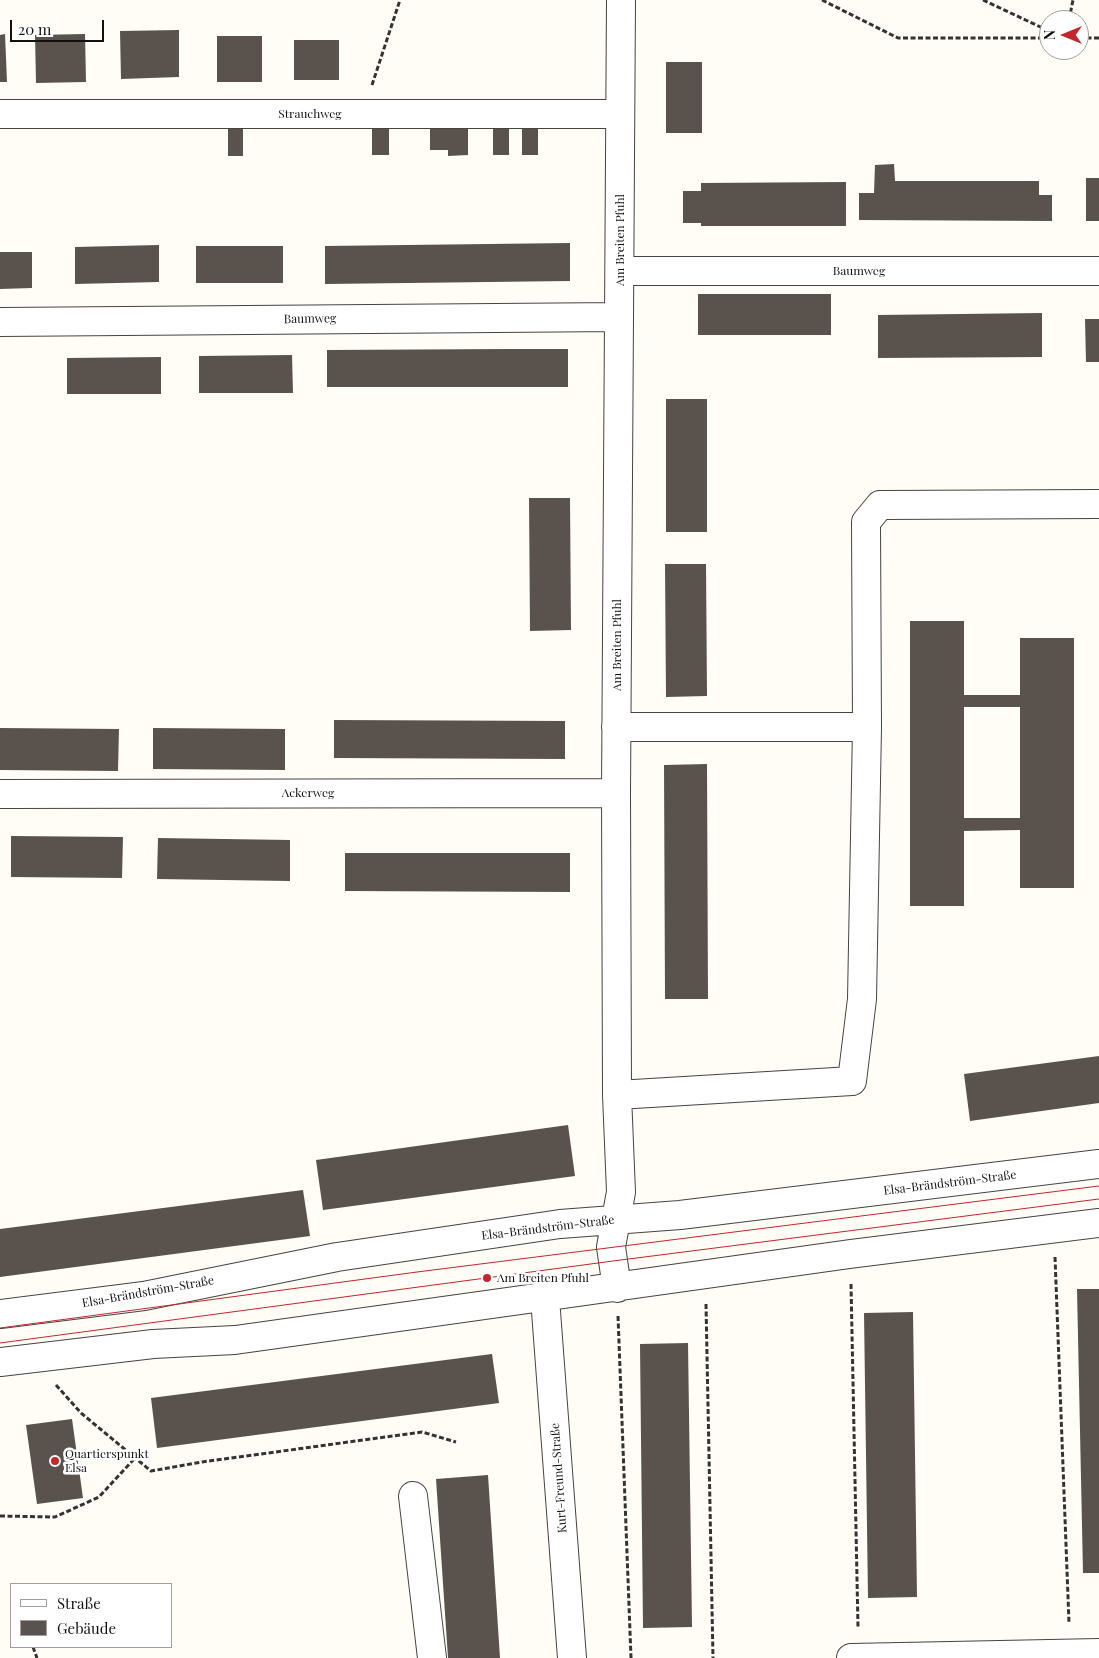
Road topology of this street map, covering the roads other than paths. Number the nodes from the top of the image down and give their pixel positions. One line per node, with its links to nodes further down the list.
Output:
1 (621, 0): 3 (street, Am Breiten Pfuhl)
2 (0, 114): 3 (street, Strauchweg)
3 (620, 114): 4 (street, Am Breiten Pfuhl)
4 (620, 271): 5 (street, Baumweg); 6 (street, Am Breiten Pfuhl)
5 (1099, 271)
6 (619, 317): 7 (street, Baumweg); 9 (street, Am Breiten Pfuhl)
7 (0, 322)
8 (1099, 504): 10 (street)
9 (616, 727): 10 (street); 11 (street, Am Breiten Pfuhl)
10 (867, 727): 13 (street)
11 (616, 793): 12 (street, Ackerweg); 13 (street, Am Breiten Pfuhl)
12 (0, 794)
13 (617, 1095): 15 (street, Am Breiten Pfuhl)
14 (1099, 1164): 15 (street, Elsa-Brändström-Straße)
15 (617, 1219): 17 (street, Am Breiten Pfuhl); 19 (street, Elsa-Brändström-Straße)
16 (1099, 1223): 17 (street)
17 (617, 1288): 18 (street)
18 (545, 1298): 20 (street); 24 (street, Kurt-Freund-Straße)
19 (0, 1314)
20 (0, 1362)
21 (413, 1496): 23 (street)
22 (1099, 1653): 26 (street)
23 (432, 1658)
24 (572, 1658)
25 (851, 1658): 26 (street)
26 (859, 1658)

